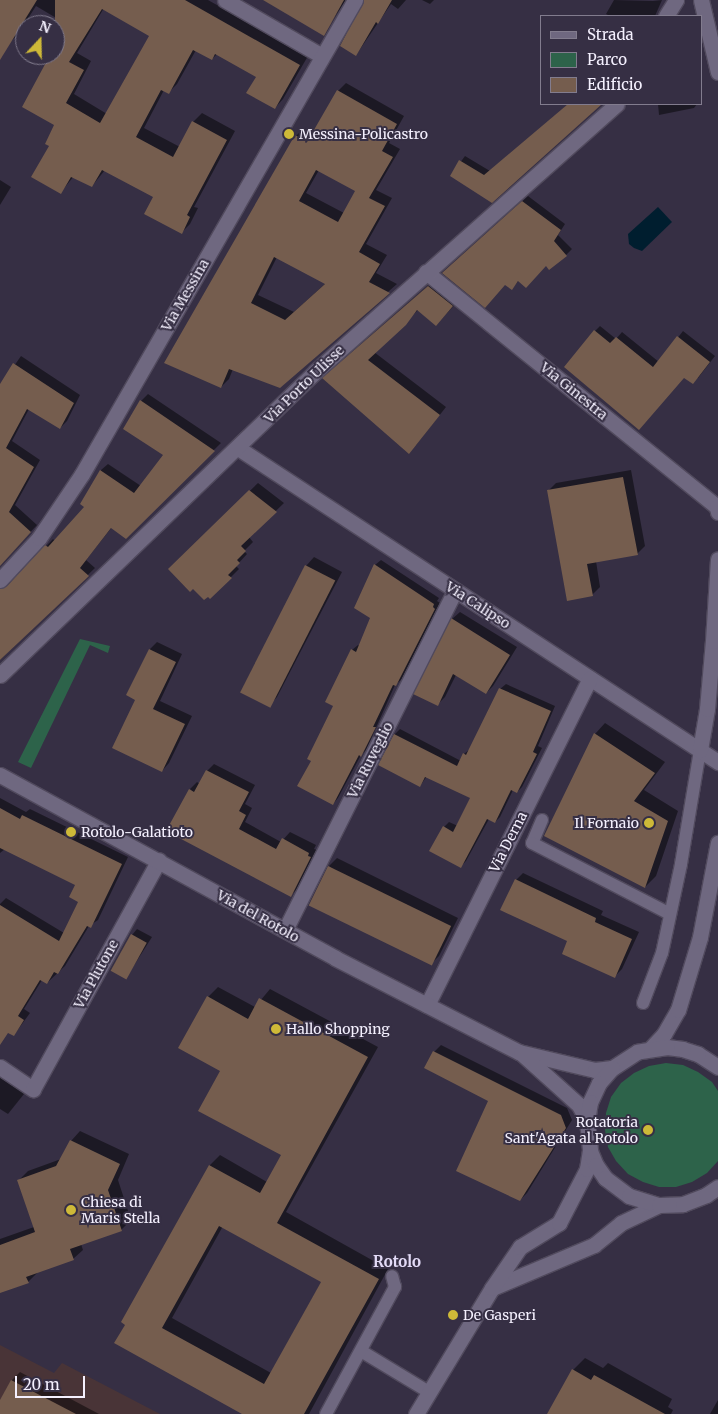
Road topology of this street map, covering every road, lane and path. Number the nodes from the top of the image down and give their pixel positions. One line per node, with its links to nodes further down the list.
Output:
1 (225, 0): 6 (street)
2 (355, 0): 6 (street, Via Messina)
3 (676, 0): 5 (street)
4 (701, 0): 7 (street)
5 (667, 15)
6 (322, 56): 14 (street, Via Messina)
7 (718, 72)
8 (616, 105): 9 (street, Via Porto Ulisse)
9 (426, 272): 10 (street, Via Porto Ulisse); 11 (street, Via Ginestra)
10 (238, 448): 15 (street, Via Calipso); 16 (street, Via Porto Ulisse)
11 (718, 512)
12 (718, 559): 13 (street)
13 (718, 579): 18 (street)
14 (0, 580)
15 (455, 590): 17 (street, Via Calipso); 25 (street, Via Ruveglio)
16 (0, 675)
17 (590, 678): 18 (street, Via Calipso); 27 (street, Via Derna)
18 (700, 750): 19 (street, Via Calipso); 24 (lane)
19 (718, 762)
20 (0, 775): 23 (street, Via del Rotolo)
21 (542, 820): 24 (lane)
22 (718, 843): 28 (street)
23 (159, 860): 25 (street, Via del Rotolo); 30 (street, Via Plutone)
24 (670, 914): 26 (lane)
25 (285, 930): 27 (street, Via del Rotolo)
26 (643, 1003)
27 (427, 1005): 29 (street, Via del Rotolo)
28 (651, 1048): 31 (street); 32 (street)
29 (519, 1052): 32 (street); 33 (street)
30 (0, 1067)
31 (718, 1067)
32 (612, 1068): 33 (street)
33 (587, 1122): 34 (street)
34 (590, 1151): 36 (street); 38 (street)
35 (718, 1188): 36 (street)
36 (659, 1205): 38 (street)
37 (392, 1276): 39 (lane)
38 (492, 1288): 40 (street)
39 (362, 1351): 40 (lane); 41 (lane)
40 (429, 1392): 42 (street)
41 (326, 1414)
42 (416, 1414)

